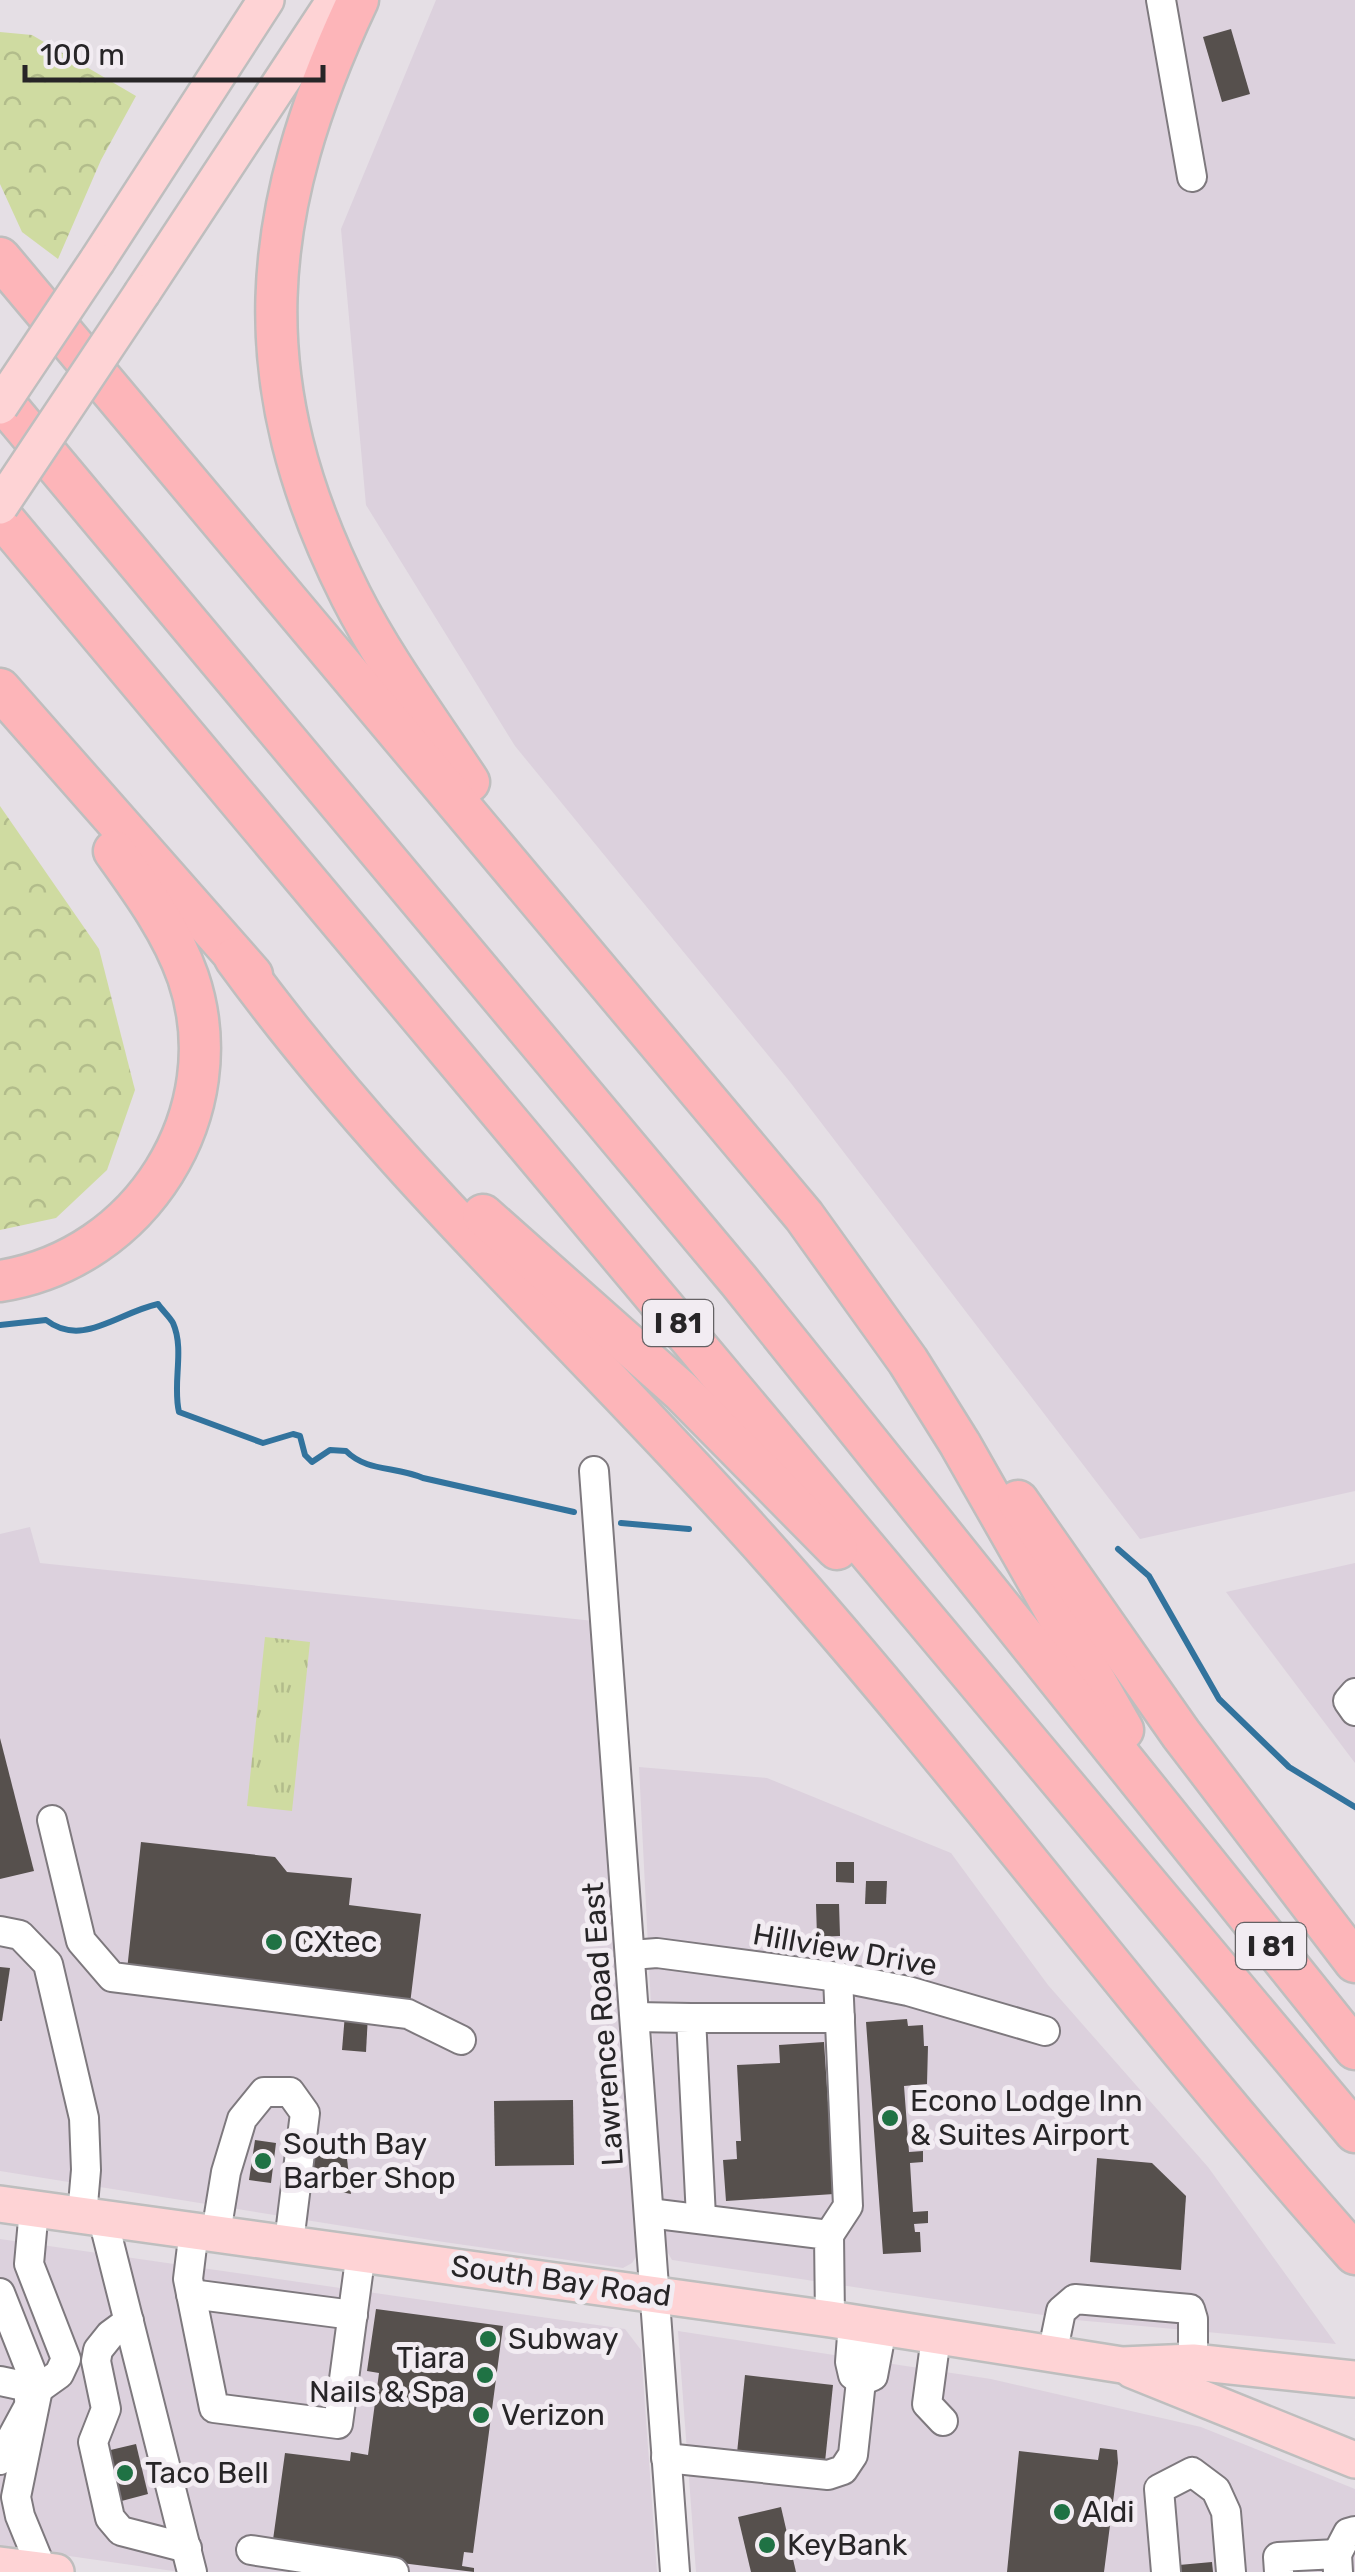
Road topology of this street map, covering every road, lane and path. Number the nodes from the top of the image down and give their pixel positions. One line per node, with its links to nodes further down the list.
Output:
1 (266, 0): 8 (main road, bridge)
2 (335, 0): 9 (main road, bridge)
3 (358, 0): 12 (highway)
4 (1161, 0): 5 (street)
5 (1192, 177)
6 (0, 258): 12 (highway)
7 (0, 398): 21 (highway, I 81)
8 (0, 406)
9 (0, 506)
10 (0, 515): 19 (highway, I 81)
11 (0, 692): 13 (highway); 14 (highway)
12 (580, 947): 15 (highway)
13 (236, 958): 19 (highway); 41 (highway)
14 (0, 1280)
15 (908, 1361): 21 (highway); 24 (highway)
16 (594, 1471): 23 (street, Lawrence Road East)
17 (1355, 1693): 18 (street)
18 (1355, 1712)
19 (1018, 1730): 32 (highway, I 81)
20 (52, 1820): 30 (street)
21 (1188, 1842): 31 (highway, I 81)
22 (0, 1931): 36 (street)
23 (631, 1955): 25 (street, Hillview Drive); 26 (street, Lawrence Road East)
24 (1355, 1962)
25 (838, 1977): 28 (street); 29 (street, Hillview Drive)
26 (635, 2016): 27 (street); 34 (street, Lawrence Road East)
27 (691, 2018): 28 (street); 35 (street)
28 (840, 2018): 38 (street)
29 (1045, 2030)
30 (461, 2040)
31 (1355, 2050)
32 (1355, 2132)
33 (17, 2206): 36 (main road, South Bay Road); 55 (street)
34 (650, 2212): 35 (street); 44 (street, Lawrence Road East)
35 (701, 2216): 38 (street)
36 (92, 2217): 37 (main road, South Bay Road); 46 (street)
37 (205, 2232): 39 (main road, South Bay Road); 39 (street); 43 (street)
38 (829, 2234): 47 (street)
39 (289, 2242): 40 (main road, South Bay Road)
40 (361, 2252): 44 (main road, South Bay Road); 45 (street)
41 (1355, 2254)
42 (0, 2293): 55 (street)
43 (191, 2294): 45 (street); 45 (street)
44 (654, 2295): 47 (main road, South Bay Road); 58 (street, Lawrence Road East)
45 (352, 2315)
46 (129, 2321): 64 (street); 64 (street)
47 (855, 2323): 48 (main road, South Bay Road); 58 (street)
48 (936, 2337): 49 (main road, South Bay Road); 56 (street)
49 (1052, 2355): 51 (street); 52 (main road, South Bay Road)
50 (0, 2357): 55 (street)
51 (1194, 2362): 52 (main road, South Bay Road); 53 (main road, South Bay Road)
52 (1122, 2366): 60 (main road, South Bay Road)
53 (1355, 2379)
54 (0, 2381): 55 (street)
55 (38, 2389): 57 (street); 59 (street); 61 (street)
56 (944, 2421)
57 (0, 2429)
58 (666, 2458): 69 (street, Lawrence Road East)
59 (0, 2460)
60 (1355, 2460)
61 (9, 2505): 67 (street)
62 (1355, 2531): 65 (street)
63 (251, 2550): 68 (street)
64 (189, 2560)
65 (1338, 2563): 74 (street)
66 (0, 2565): 67 (main road)
67 (48, 2572)
68 (394, 2572)
69 (675, 2572)
70 (1166, 2572): 73 (street)
71 (1178, 2572): 72 (street)
72 (1220, 2572)
73 (1231, 2572)
74 (1279, 2572)

